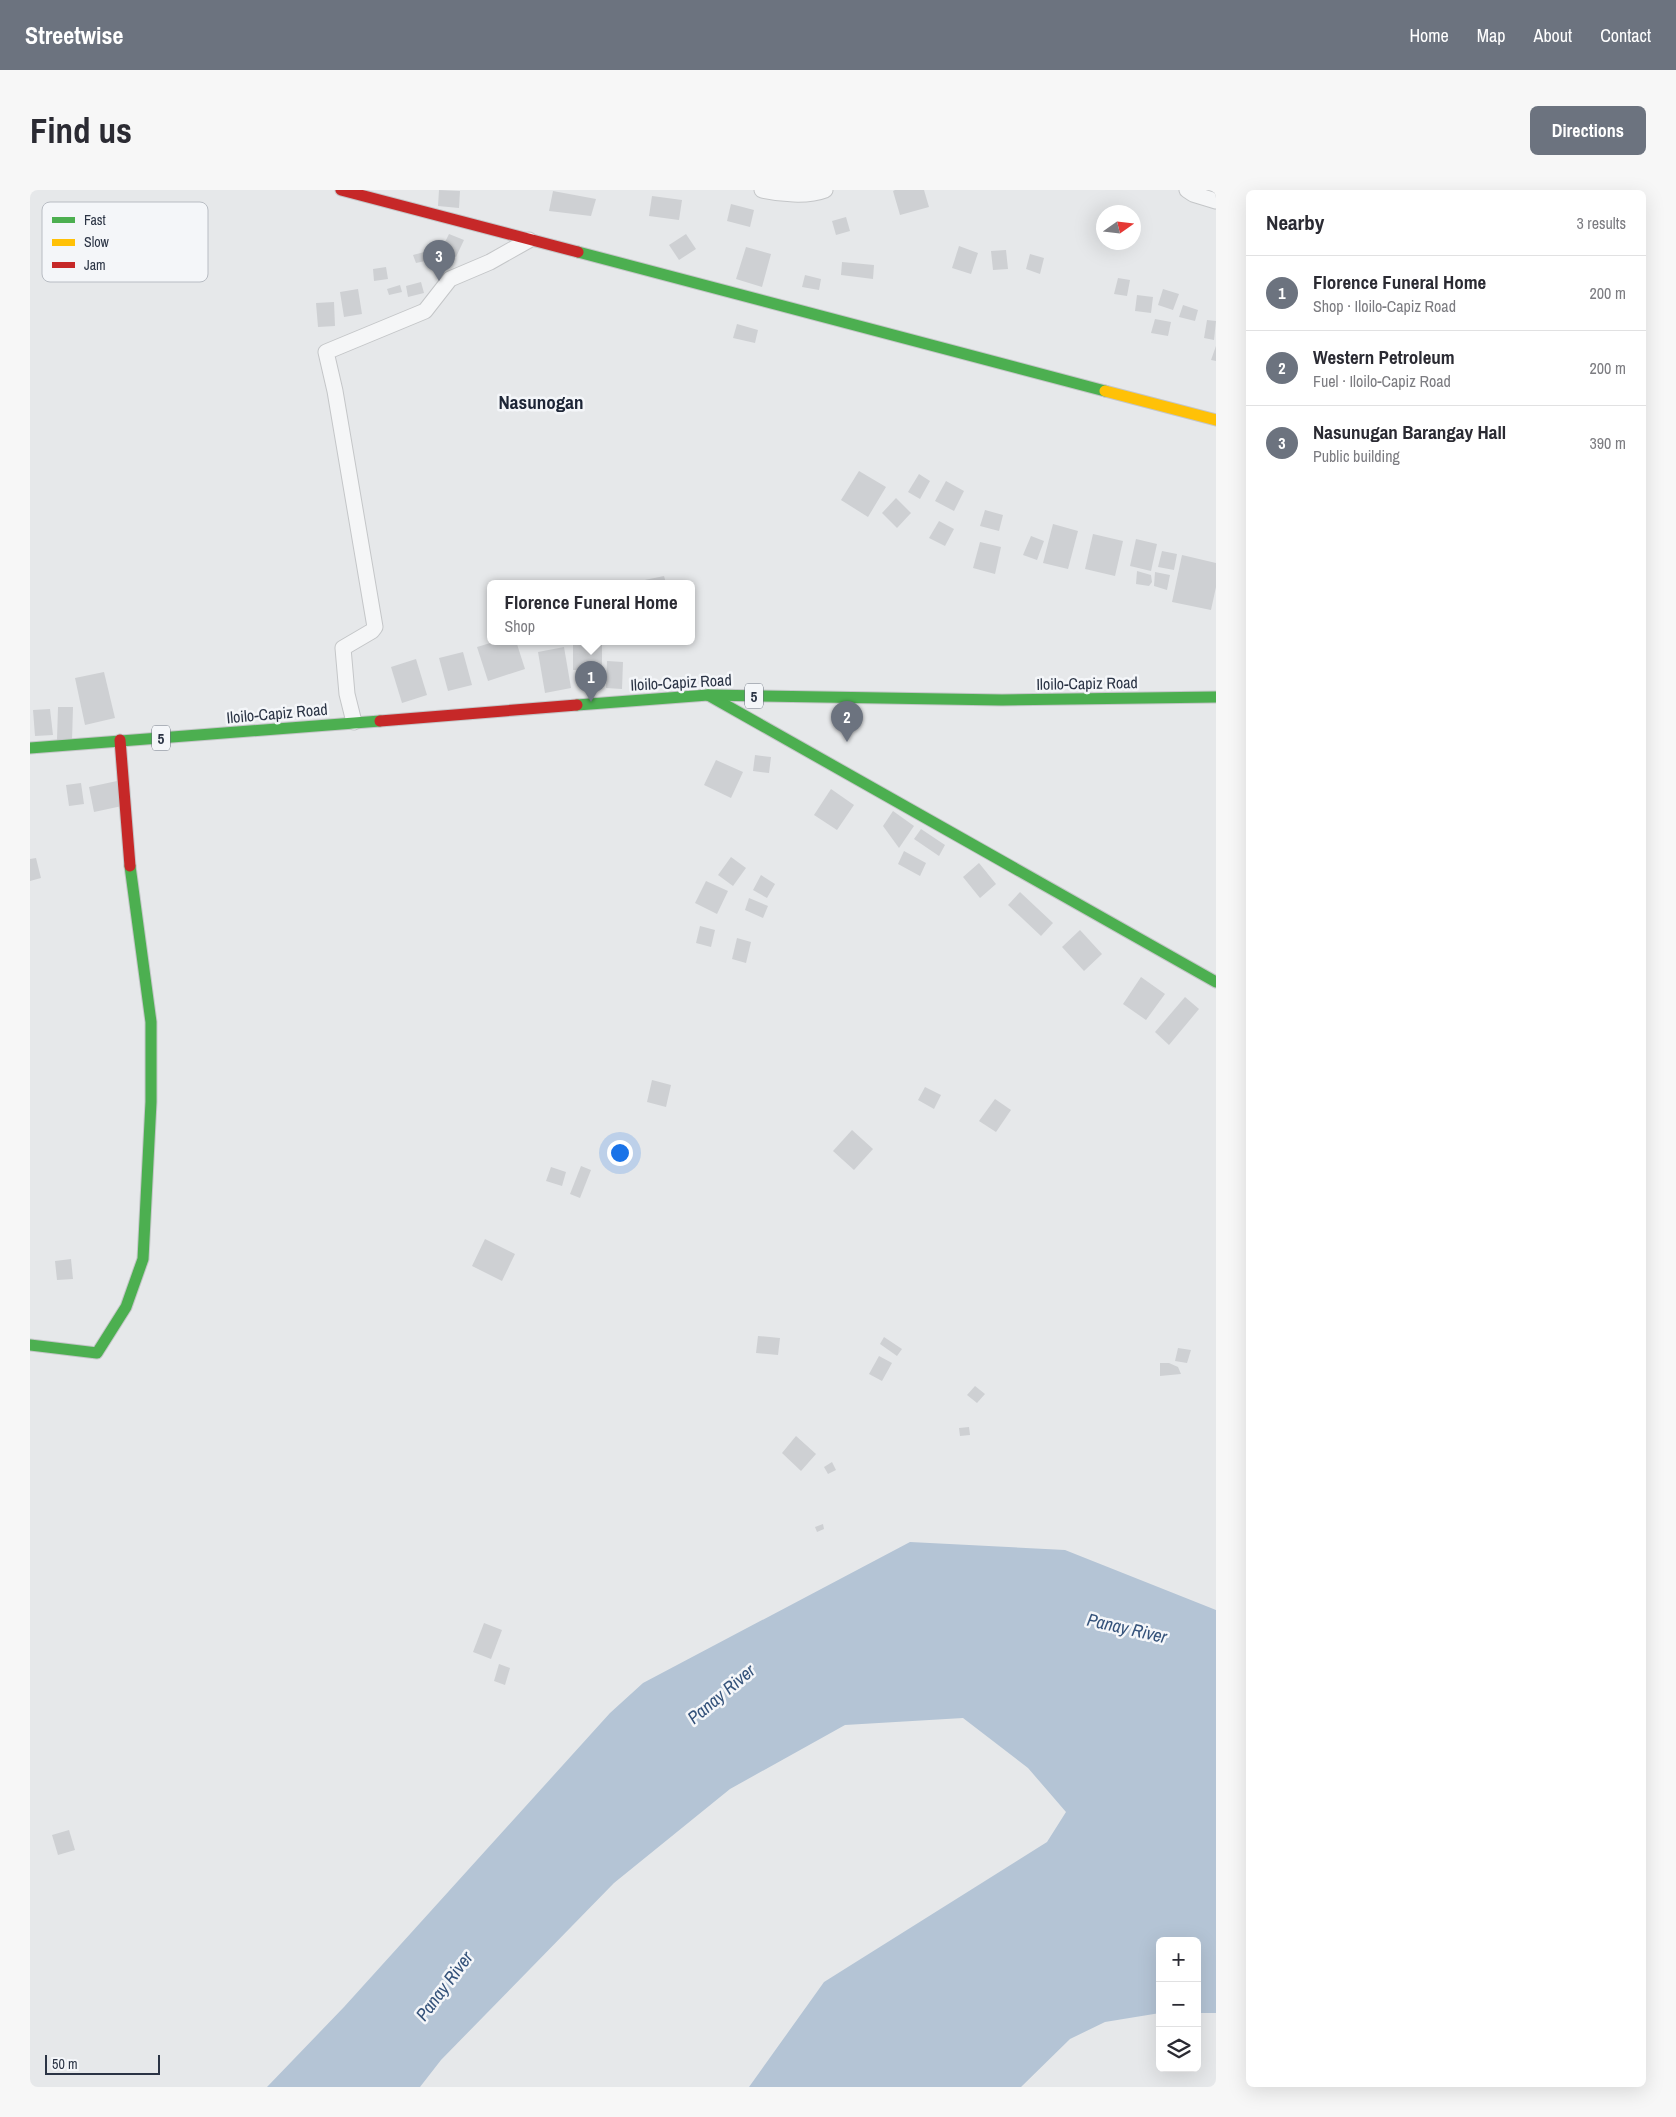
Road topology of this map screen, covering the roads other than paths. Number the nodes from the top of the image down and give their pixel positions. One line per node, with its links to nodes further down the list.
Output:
1 (341, 190): 6 (main road)
2 (762, 190): 3 (street)
3 (825, 190)
4 (1187, 190): 5 (street)
5 (1216, 201)
6 (529, 240): 7 (main road); 10 (street)
7 (1216, 420)
8 (708, 695): 9 (main road, Iloilo-Capiz Road / 5); 10 (main road, Iloilo-Capiz Road / 5); 13 (main road)
9 (1216, 697)
10 (354, 722): 11 (main road, Iloilo-Capiz Road / 5)
11 (120, 740): 12 (main road, Iloilo-Capiz Road / 5); 14 (main road)
12 (30, 748)
13 (1216, 982)
14 (30, 1346)

